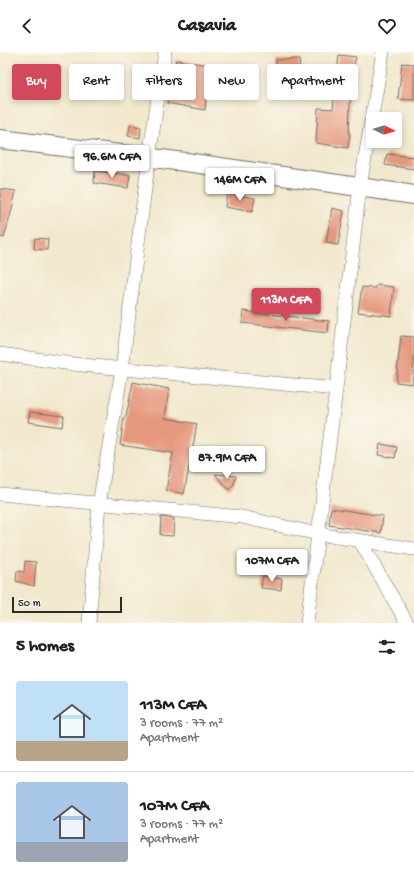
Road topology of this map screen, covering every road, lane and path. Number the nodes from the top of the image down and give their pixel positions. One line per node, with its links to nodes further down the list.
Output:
1 (166, 52): 4 (street)
2 (383, 52): 5 (street)
3 (0, 139): 4 (main road)
4 (149, 158): 5 (main road); 8 (street)
5 (360, 188): 6 (main road); 9 (street)
6 (414, 195)
7 (0, 354): 8 (street)
8 (122, 368): 9 (street); 11 (street)
9 (336, 389): 12 (street)
10 (0, 494): 11 (street)
11 (99, 504): 12 (street); 15 (street)
12 (318, 534): 13 (street); 16 (street)
13 (360, 541): 14 (street); 17 (street)
14 (414, 550)
15 (89, 623)
16 (307, 623)
17 (407, 623)

